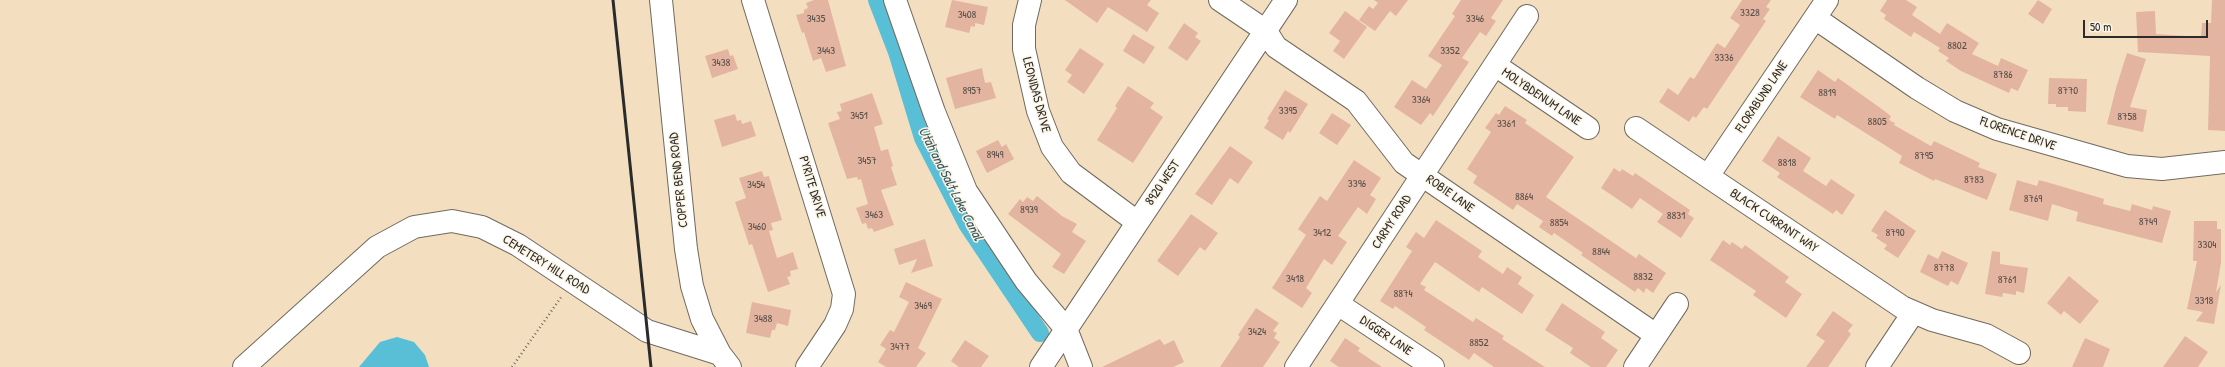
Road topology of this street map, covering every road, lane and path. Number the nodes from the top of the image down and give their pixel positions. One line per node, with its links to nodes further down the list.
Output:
1 (661, 0): 25 (street, COPPER BEND ROAD)
2 (753, 0): 29 (street, PYRITE DRIVE)
3 (895, 0): 22 (street)
4 (1030, 0): 17 (street, LEONIDAS DRIVE)
5 (1220, 0): 10 (street)
6 (1286, 0): 10 (street, 8920 WEST)
7 (1827, 0): 9 (street, FLORABUND LANE)
8 (1527, 16): 11 (street, CARMY ROAD)
9 (1815, 18): 14 (street, FLORENCE DRIVE); 16 (street, FLORABUND LANE)
10 (1266, 31): 15 (street, ROBIE LANE); 17 (street, 8920 WEST)
11 (1494, 65): 12 (street, MOLYBDENUM LANE); 15 (street, CARMY ROAD)
12 (1588, 128)
13 (1636, 128): 16 (street, BLACK CURRANT WAY)
14 (2225, 162)
15 (1423, 175): 19 (street, CARMY ROAD); 23 (street, ROBIE LANE)
16 (1708, 176): 21 (street, BLACK CURRANT WAY)
17 (1138, 222): 22 (street, 8920 WEST)
18 (573, 281): 25 (street, CEMETERY HILL ROAD); 27 (street, CEMETERY HILL ROAD); 28 (path)
19 (1338, 304): 31 (street, CARMY ROAD); 32 (street, DIGGER LANE)
20 (1677, 304): 23 (street)
21 (1913, 313): 24 (street, BLACK CURRANT WAY); 34 (street)
22 (1062, 335): 26 (street, 8920 WEST); 30 (street)
23 (1656, 335): 33 (street)
24 (2019, 352)
25 (725, 360)
26 (1043, 364)
27 (244, 367)
28 (512, 367)
29 (806, 367)
30 (1081, 367)
31 (1296, 367)
32 (1433, 367)
33 (1635, 367)
34 (1877, 367)

